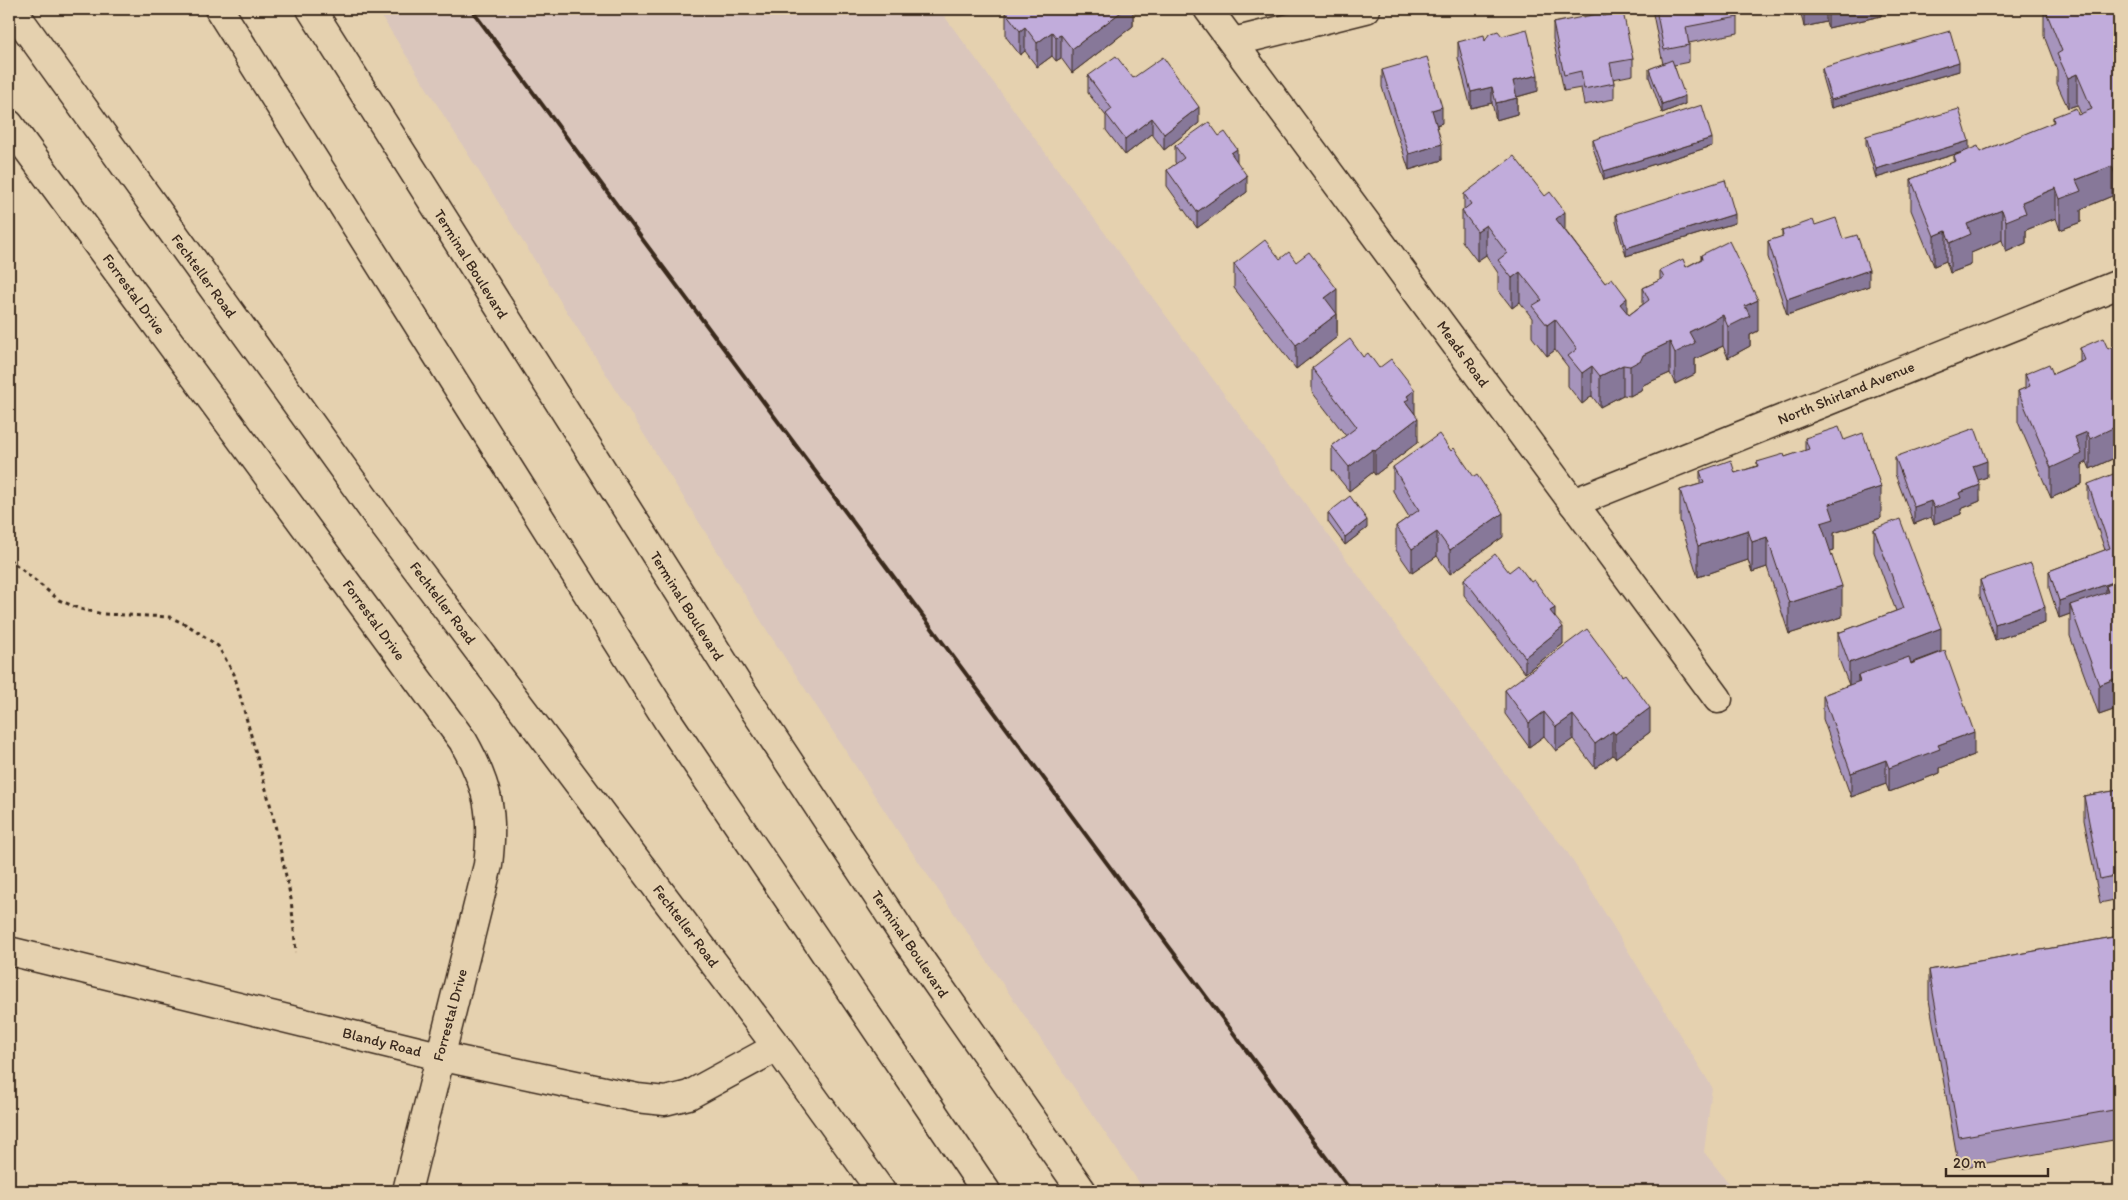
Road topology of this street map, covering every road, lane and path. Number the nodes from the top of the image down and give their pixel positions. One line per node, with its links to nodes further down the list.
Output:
1 (12, 9): 14 (street, Fechteller Road)
2 (219, 9): 18 (street)
3 (311, 9): 19 (street, Terminal Boulevard)
4 (1208, 9): 6 (street, Meads Road)
5 (1366, 9): 6 (street)
6 (1233, 42): 9 (street, Meads Road)
7 (9, 124): 15 (street, Forrestal Drive)
8 (2119, 284): 9 (street, North Shirland Avenue)
9 (1573, 503): 11 (street, Meads Road)
10 (9, 559): 13 (path)
11 (1718, 699)
12 (9, 951): 15 (street, Blandy Road)
13 (296, 952)
14 (777, 1047): 15 (street, Blandy Road); 17 (street, Fechteller Road)
15 (439, 1056): 16 (street, Forrestal Drive)
16 (407, 1191)
17 (881, 1191)
18 (986, 1191)
19 (1082, 1191)

